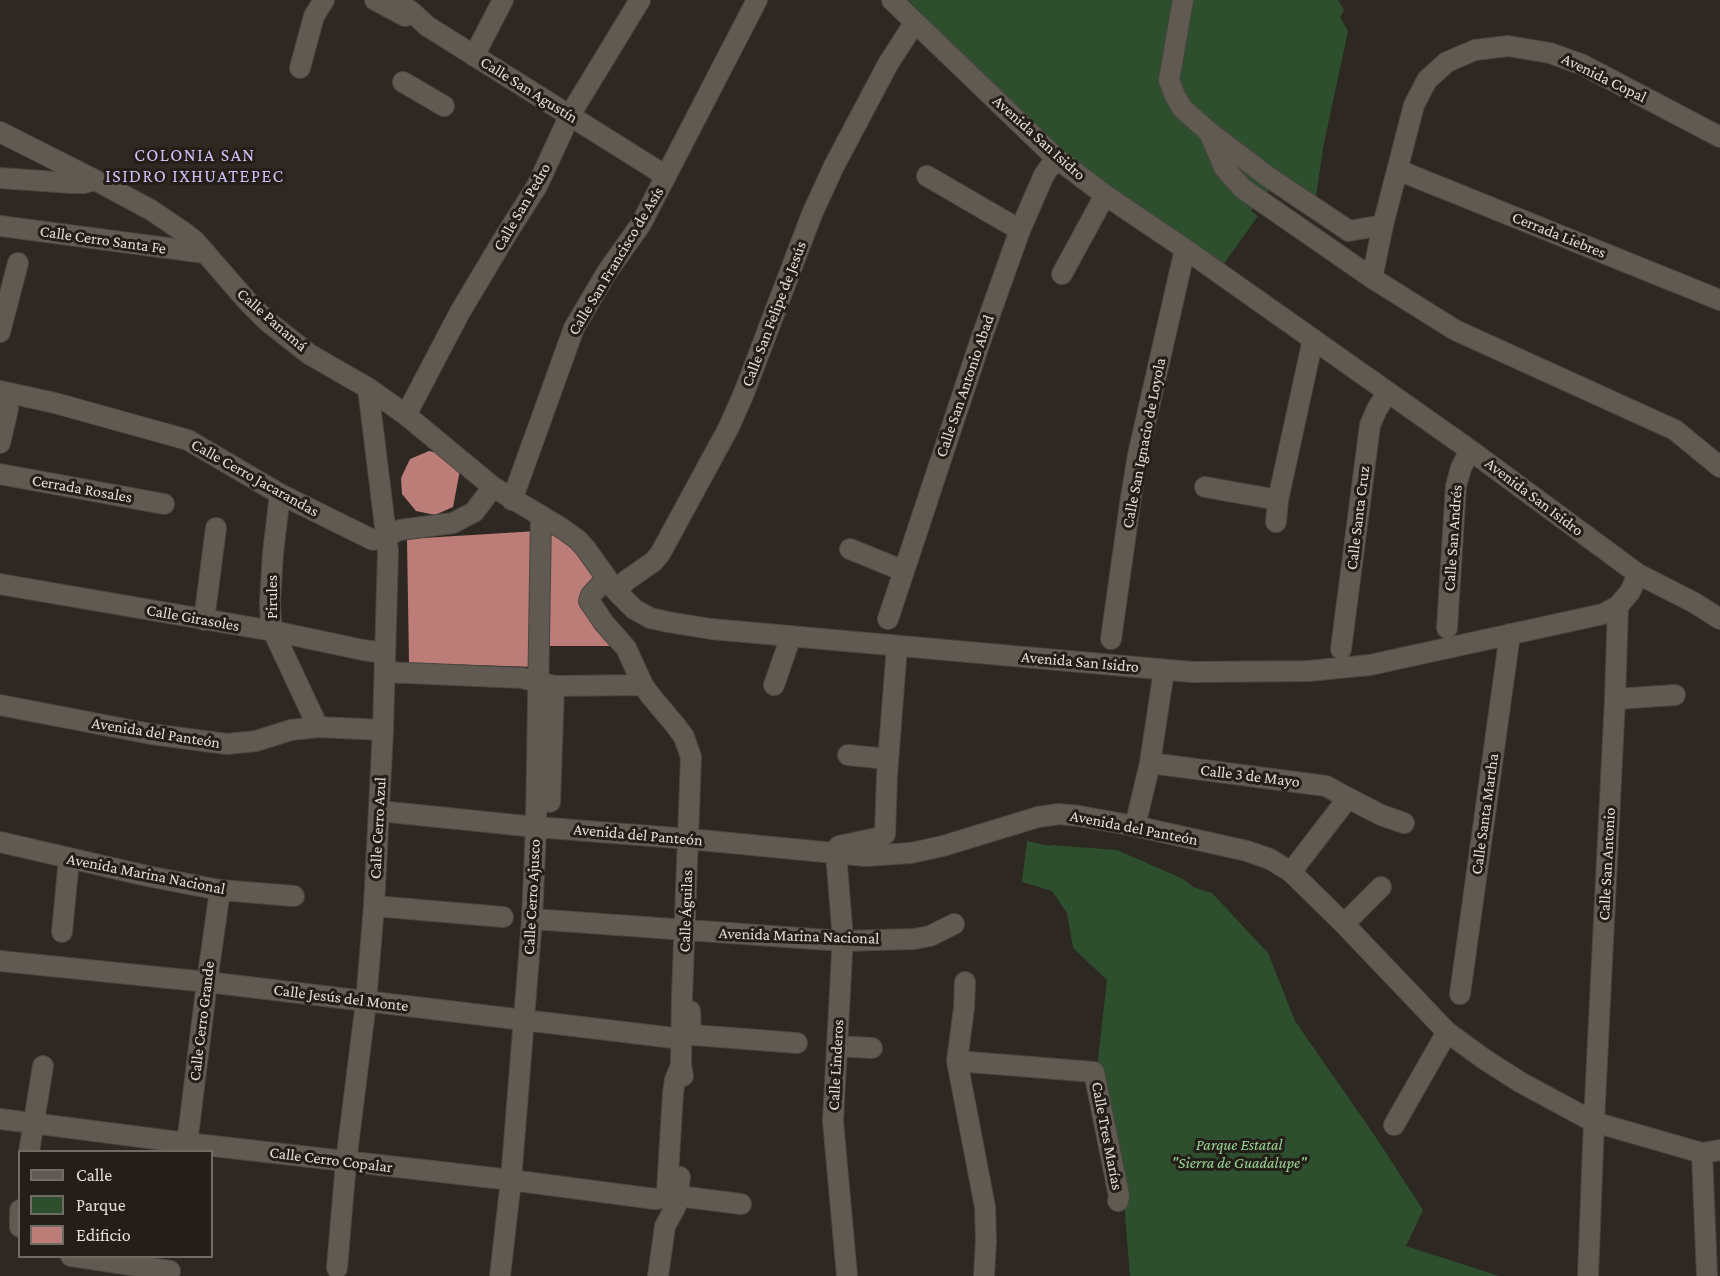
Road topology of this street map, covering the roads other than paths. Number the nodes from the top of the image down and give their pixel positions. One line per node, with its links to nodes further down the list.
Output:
1 (324, 0): 12 (street)
2 (375, 0): 10 (street)
3 (395, 0): 10 (street, Calle San Agustín)
4 (503, 0): 11 (street)
5 (640, 0): 15 (street, Calle San Pedro)
6 (757, 0): 21 (street, Calle San Francisco de Asís)
7 (892, 0): 9 (street, Avenida San Isidro)
8 (1183, 0): 17 (street)
9 (915, 22): 19 (street, Avenida San Isidro); 64 (street, Calle San Felipe de Jesús)
10 (427, 26): 11 (street, Calle San Agustín)
11 (474, 56): 15 (street, Calle San Agustín)
12 (300, 68)
13 (403, 82): 14 (street)
14 (444, 106)
15 (570, 115): 21 (street, Calle San Agustín); 45 (street, Calle San Pedro)
16 (0, 132): 24 (street, Calle Panamá)
17 (1209, 132): 25 (street); 27 (street)
18 (1720, 136): 20 (street, Avenida Copal)
19 (1056, 158): 26 (street, Avenida San Isidro); 30 (street, Calle San Antonio Abad)
20 (1398, 170): 28 (street, Avenida Copal); 38 (street, Cerrada Liebres)
21 (666, 176): 53 (street, Calle San Francisco de Asís)
22 (927, 176): 30 (street)
23 (0, 178): 24 (street)
24 (95, 180): 34 (street, Calle Panamá)
25 (1283, 187): 27 (street); 31 (street)
26 (1105, 195): 32 (street, Avenida San Isidro); 36 (street)
27 (1270, 207): 33 (street)
28 (1383, 225): 31 (street); 37 (street, Avenida Copal)
29 (0, 226): 34 (street, Calle Cerro Santa Fe)
30 (1020, 230): 61 (street, Calle San Antonio Abad)
31 (1349, 231): 33 (street)
32 (1185, 249): 40 (street, Avenida San Isidro); 73 (street, Calle San Ignacio de Loyola)
33 (1336, 253): 37 (street)
34 (205, 254): 41 (street, Calle Panamá)
35 (18, 263): 39 (street)
36 (1062, 274)
37 (1372, 278): 48 (street)
38 (1720, 300)
39 (0, 332)
40 (1313, 339): 43 (street, Avenida San Isidro); 54 (street)
41 (368, 388): 45 (street, Calle Panamá); 59 (street, Calle Cerro Azul)
42 (0, 391): 52 (street, Calle Cerro Jacarandas)
43 (1388, 392): 47 (street, Avenida San Isidro); 75 (street, Calle Santa Cruz)
44 (8, 409): 46 (street)
45 (406, 415): 50 (street, Calle Panamá)
46 (1, 438)
47 (1470, 450): 62 (street, Avenida San Isidro); 69 (street, Calle San Andrés)
48 (1720, 467)
49 (0, 474): 55 (street, Cerrada Rosales)
50 (493, 487): 53 (street, Calle Panamá); 59 (street, Calle Cerro Jacarandas)
51 (1204, 487): 54 (street)
52 (280, 494): 59 (street, Calle Cerro Jacarandas); 70 (street, Pirules)
53 (512, 500): 56 (street, Calle Panamá)
54 (1278, 500): 57 (street)
55 (164, 504)
56 (541, 516): 64 (street, Avenida San Isidro); 78 (street, Calle Cerro Ajusco)
57 (1276, 522)
58 (216, 528): 68 (street)
59 (387, 536): 76 (street, Calle Cerro Azul)
60 (850, 549): 61 (street)
61 (904, 571): 66 (street, Calle San Antonio Abad)
62 (1638, 574): 65 (street); 67 (street, Avenida San Isidro)
63 (0, 584): 68 (street, Calle Girasoles)
64 (611, 585): 72 (street, Avenida San Isidro); 79 (street, Calle Águilas)
65 (1618, 606): 71 (street, Avenida San Isidro); 82 (street, Calle San Antonio)
66 (888, 619)
67 (1720, 619)
68 (204, 620): 70 (street, Calle Girasoles)
69 (1447, 628)
70 (273, 631): 76 (street, Calle Girasoles); 84 (street, Pirules)
71 (1509, 634): 77 (street, Avenida San Isidro); 114 (street, Calle Santa Martha)
72 (791, 636): 74 (street, Avenida San Isidro); 80 (street)
73 (1111, 639)
74 (897, 646): 77 (street, Avenida San Isidro); 87 (street)
75 (1341, 649)
76 (385, 662): 78 (street, Calle Girasoles); 85 (street, Calle Cerro Azul)
77 (1164, 670): 88 (street)
78 (546, 684): 79 (street, Calle Girasoles); 93 (street, Calle Cerro Ajusco)
79 (643, 685): 94 (street, Calle Águilas)
80 (774, 685)
81 (1675, 695): 82 (street)
82 (1615, 699): 125 (street, Calle San Antonio)
83 (0, 705): 84 (street, Avenida del Panteón)
84 (318, 727): 85 (street, Avenida del Panteón)
85 (383, 730): 90 (street, Calle Cerro Azul)
86 (848, 755): 87 (street)
87 (888, 759): 96 (street)
88 (1150, 763): 89 (street, Calle 3 de Mayo); 92 (street)
89 (1348, 798): 91 (street, Calle 3 de Mayo); 98 (street)
90 (379, 812): 93 (street, Avenida del Panteón); 102 (street, Calle Cerro Azul)
91 (1404, 823)
92 (1135, 826): 96 (street, Avenida del Panteón); 98 (street, Avenida del Panteón)
93 (536, 827): 94 (street, Avenida del Panteón); 104 (street, Calle Cerro Ajusco)
94 (689, 839): 96 (street, Avenida del Panteón); 107 (street, Calle Águilas)
95 (0, 842): 97 (street, Avenida Marina Nacional)
96 (836, 854): 109 (street, Calle Linderos)
97 (69, 859): 100 (street, Avenida Marina Nacional); 108 (street)
98 (1291, 872): 106 (street, Avenida del Panteón)
99 (1381, 887): 106 (street)
100 (220, 890): 101 (street, Avenida Marina Nacional); 112 (street, Calle Cerro Grande)
101 (294, 897)
102 (374, 906): 103 (street); 115 (street, Calle Cerro Azul)
103 (504, 917)
104 (532, 920): 107 (street, Avenida Marina Nacional); 116 (street, Calle Cerro Ajusco)
105 (954, 924): 109 (street, Avenida Marina Nacional)
106 (1344, 924): 117 (street, Avenida del Panteón)
107 (685, 931): 109 (street, Avenida Marina Nacional); 111 (street, Calle Águilas)
108 (62, 932)
109 (842, 941): 120 (street, Calle Linderos)
110 (0, 961): 112 (street, Calle Jesús del Monte)
111 (683, 973): 118 (street, Calle Águilas); 119 (street)
112 (207, 982): 115 (street, Calle Jesús del Monte); 128 (street, Calle Cerro Grande)
113 (965, 982): 122 (street)
114 (1460, 994)
115 (366, 1002): 116 (street, Calle Jesús del Monte); 133 (street, Calle Cerro Azul)
116 (524, 1020): 118 (street, Calle Jesús del Monte); 134 (street, Calle Cerro Ajusco)
117 (1447, 1032): 125 (street, Avenida del Panteón); 127 (street)
118 (682, 1039): 135 (street, Calle Águilas)
119 (796, 1043)
120 (837, 1046): 121 (street); 144 (street, Calle Linderos)
121 (872, 1048)
122 (957, 1061): 136 (street, Calle Tres Marías); 145 (street)
123 (43, 1066): 126 (street)
124 (0, 1119): 126 (street, Calle Cerro Copalar)
125 (1593, 1122): 132 (street, Avenida del Panteón); 146 (street, Calle San Antonio)
126 (33, 1123): 128 (street, Calle Cerro Copalar); 129 (street)
127 (1394, 1125)
128 (186, 1148): 130 (street, Calle Cerro Copalar)
129 (29, 1150)
130 (209, 1150)
131 (213, 1150): 133 (street, Calle Cerro Copalar)
132 (1711, 1151): 138 (street)
133 (346, 1162): 134 (street, Calle Cerro Copalar); 141 (street, Calle Cerro Azul)
134 (511, 1180): 135 (street, Calle Cerro Copalar); 142 (street, Calle Cerro Ajusco)
135 (671, 1197): 137 (street, Calle Cerro Copalar); 143 (street, Calle Águilas)
136 (1118, 1201)
137 (741, 1204)
138 (1712, 1207): 147 (street)
139 (81, 1258): 140 (street)
140 (171, 1268)
141 (337, 1268)
142 (500, 1276)
143 (658, 1276)
144 (847, 1276)
145 (984, 1276)
146 (1588, 1276)
147 (1707, 1276)

